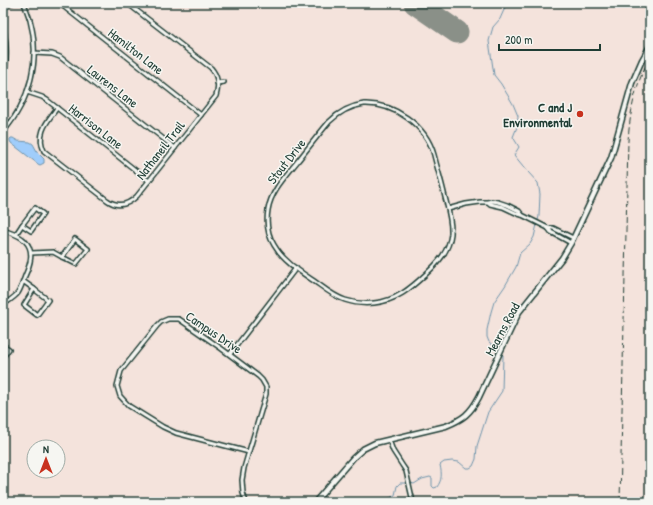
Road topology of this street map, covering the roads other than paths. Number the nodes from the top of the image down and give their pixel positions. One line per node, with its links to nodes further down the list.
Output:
1 (12, 3): 5 (street)
2 (24, 3): 8 (street)
3 (59, 3): 14 (street, Hamilton Lane)
4 (127, 3): 11 (street)
5 (3, 6)
6 (3, 26): 9 (street)
7 (650, 46): 27 (street, Mearns Road)
8 (34, 53): 12 (street); 18 (street, Laurens Lane)
9 (3, 78)
10 (224, 82): 11 (street)
11 (217, 83): 14 (street, Nathaneil Trail)
12 (27, 92): 13 (street, Harrison Lane); 16 (street)
13 (57, 108): 19 (street, Harrison Lane); 20 (street)
14 (201, 115): 18 (street, Nathaneil Trail)
15 (3, 119): 16 (street)
16 (9, 124): 17 (street)
17 (3, 132)
18 (175, 148): 19 (street, Nathaneil Trail)
19 (149, 181): 20 (street, Nathaneil Trail)
20 (123, 204): 21 (street)
21 (125, 209)
22 (448, 209): 24 (street); 31 (street, Stout Drive); 31 (street, Stout Drive)
23 (22, 225): 23 (street); 26 (street)
24 (548, 228): 27 (street); 28 (street)
25 (3, 230): 26 (street)
26 (16, 234): 29 (street)
27 (573, 238): 28 (street, Mearns Road)
28 (571, 243): 38 (street, Mearns Road)
29 (31, 253): 30 (street); 32 (street)
30 (62, 257): 30 (street)
31 (296, 268): 36 (street)
32 (24, 281): 33 (street); 34 (street)
33 (34, 289): 33 (street)
34 (3, 305)
35 (3, 345): 37 (street)
36 (230, 354): 39 (street, Campus Drive); 39 (street, Campus Drive)
37 (3, 357)
38 (389, 440): 41 (street, Mearns Road); 42 (street)
39 (249, 452): 40 (street, Campus Drive)
40 (246, 502)
41 (315, 502)
42 (413, 502)

